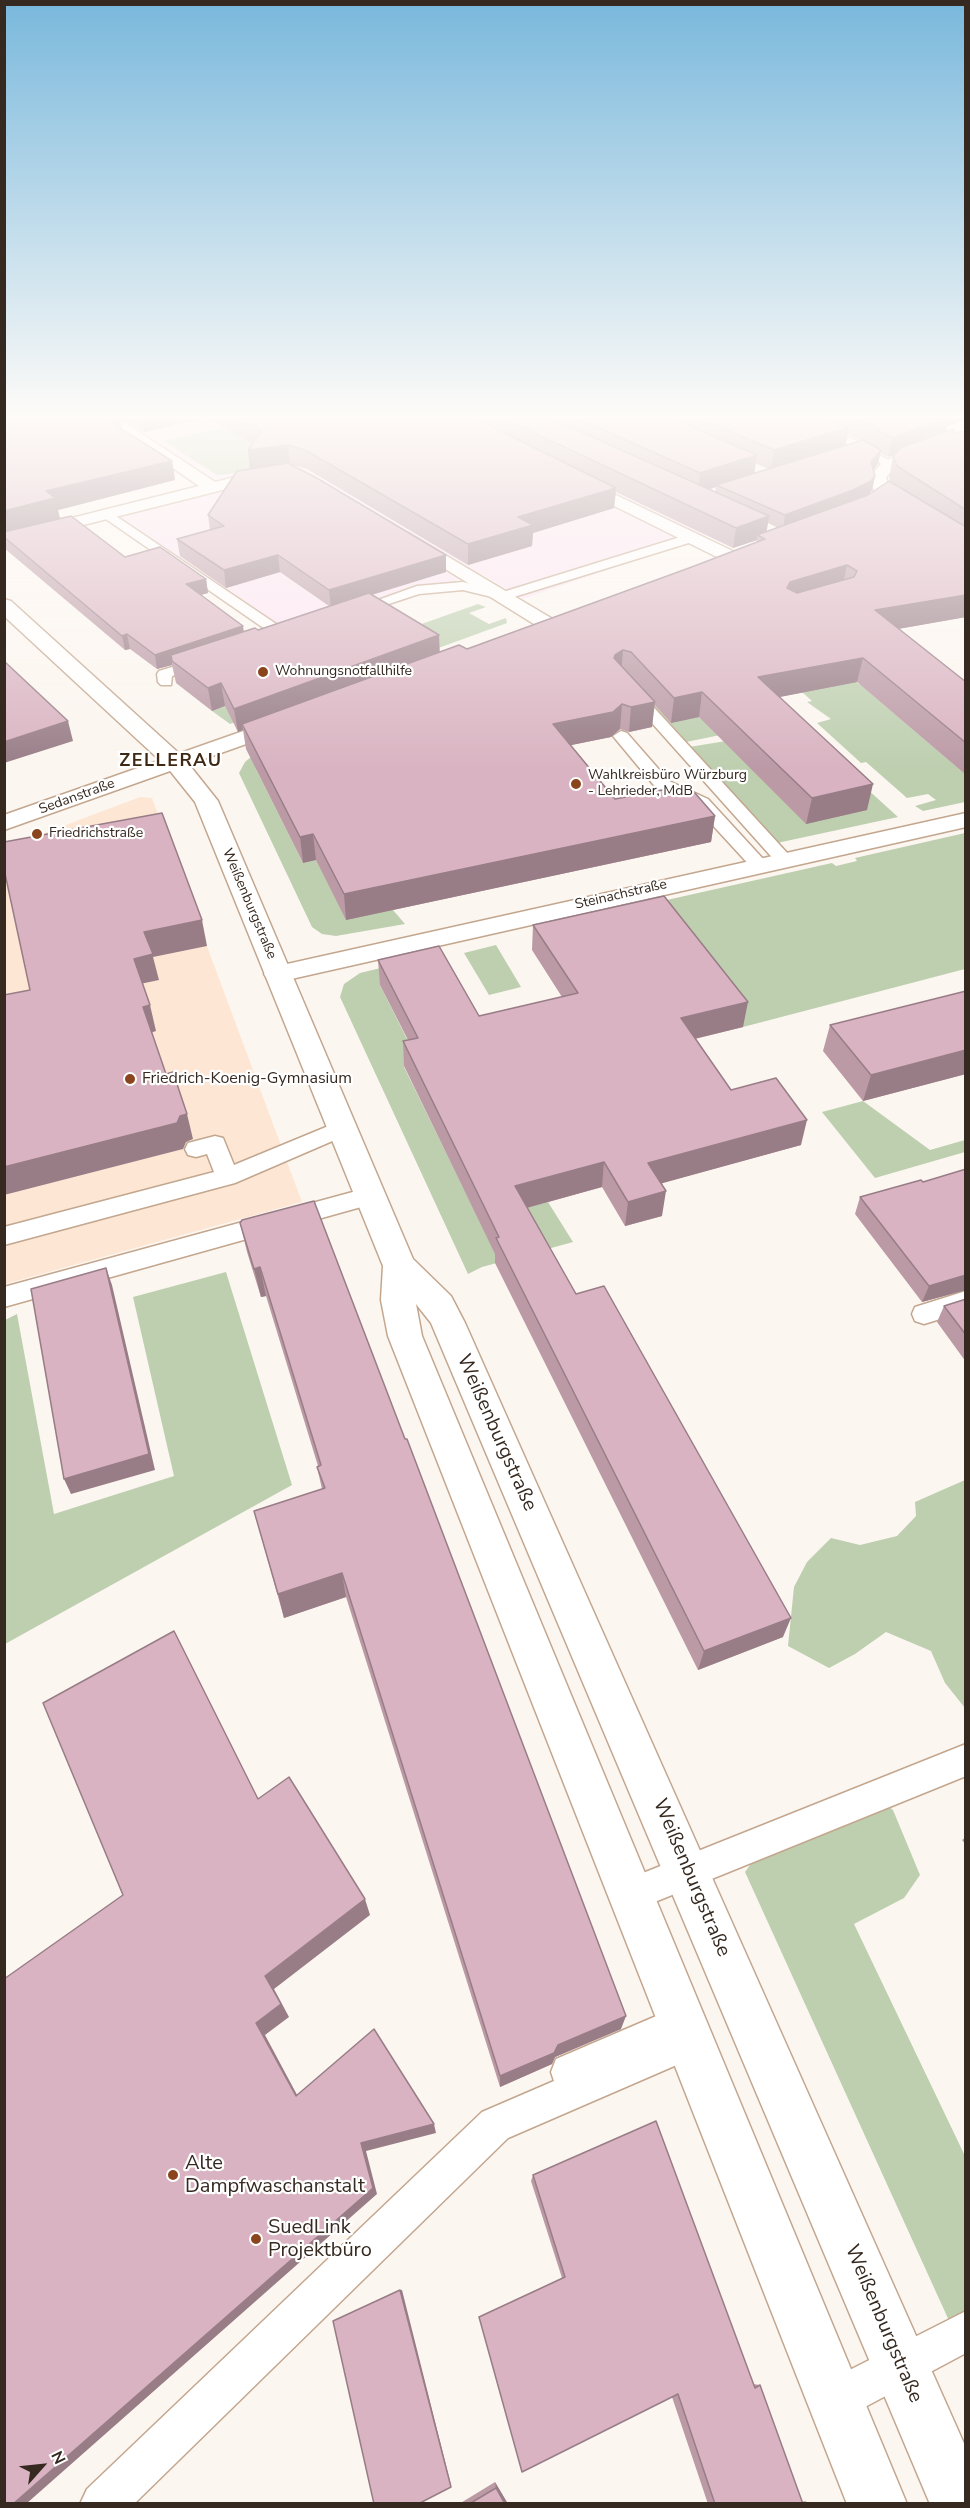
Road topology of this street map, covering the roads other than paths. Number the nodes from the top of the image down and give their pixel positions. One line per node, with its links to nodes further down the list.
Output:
1 (20, 536): 6 (street)
2 (139, 536): 14 (lane)
3 (404, 536): 8 (street)
4 (686, 536): 5 (street)
5 (690, 538): 7 (street); 8 (lane)
6 (4, 540)
7 (709, 565)
8 (504, 596): 10 (lane); 12 (street)
9 (4, 605): 20 (street, Weißenburgstraße)
10 (339, 616)
11 (571, 617): 12 (street)
12 (549, 625): 13 (street)
13 (525, 634)
14 (283, 635)
15 (215, 657): 17 (lane)
16 (622, 681): 23 (lane)
17 (166, 682)
18 (306, 715): 20 (street, Sedanstraße)
19 (621, 736): 23 (lane)
20 (176, 762): 22 (street, Sedanstraße); 24 (street, Weißenburgstraße)
21 (966, 820): 23 (street, Steinachstraße)
22 (4, 823)
23 (771, 862): 24 (street, Steinachstraße)
24 (278, 974): 25 (street, Weißenburgstraße)
25 (343, 1128): 27 (lane); 28 (street, Weißenburgstraße)
26 (196, 1149): 27 (lane)
27 (227, 1177): 29 (lane)
28 (371, 1196): 30 (street, Weißenburgstraße); 31 (lane)
29 (4, 1236)
30 (400, 1266): 35 (street, Weißenburgstraße); 36 (street, Weißenburgstraße)
31 (4, 1297)
32 (966, 1301): 33 (lane)
33 (924, 1314)
34 (966, 1760): 35 (lane)
35 (688, 1872): 36 (lane); 40 (street, Weißenburgstraße)
36 (630, 1895): 37 (street, Weißenburgstraße)
37 (686, 2032): 38 (lane); 41 (street, Weißenburgstraße); 42 (lane)
38 (569, 2072)
39 (966, 2331): 40 (lane)
40 (901, 2366): 41 (lane); 44 (street, Weißenburgstraße)
41 (835, 2400): 43 (street, Weißenburgstraße)
42 (102, 2504)
43 (877, 2504)
44 (960, 2504)

